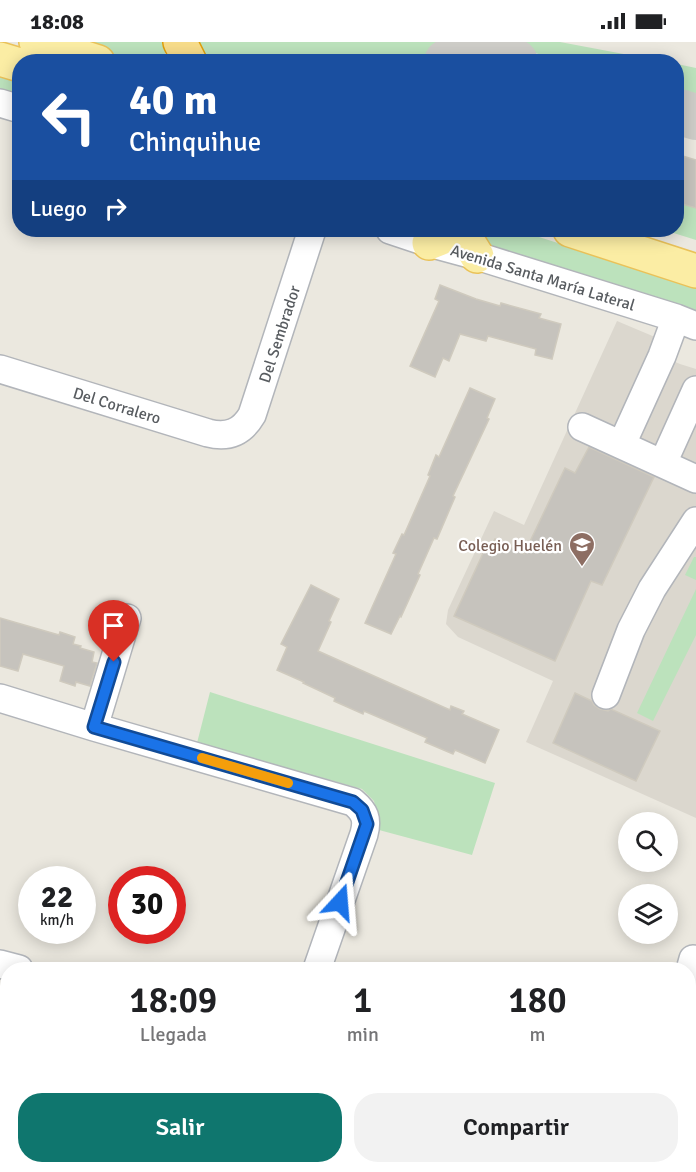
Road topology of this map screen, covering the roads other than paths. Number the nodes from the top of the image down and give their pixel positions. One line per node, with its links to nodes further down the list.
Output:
1 (36, 42): 2 (main road)
2 (88, 54)
3 (310, 237): 12 (street, Del Sembrador)
4 (444, 237): 6 (street, Avenida Santa María Lateral)
5 (592, 237): 7 (main road)
6 (469, 243): 8 (street, Avenida Santa María Lateral)
7 (696, 271)
8 (690, 328): 13 (street)
9 (0, 369): 12 (street, Del Corralero)
10 (696, 390): 14 (street)
11 (582, 427): 13 (street)
12 (236, 432)
13 (621, 444): 14 (street)
14 (663, 464): 15 (street)
15 (696, 479)
16 (696, 521): 18 (street)
17 (127, 618): 20 (street)
18 (606, 695)
19 (0, 698): 20 (street)
20 (94, 727): 21 (street)
21 (319, 962)

